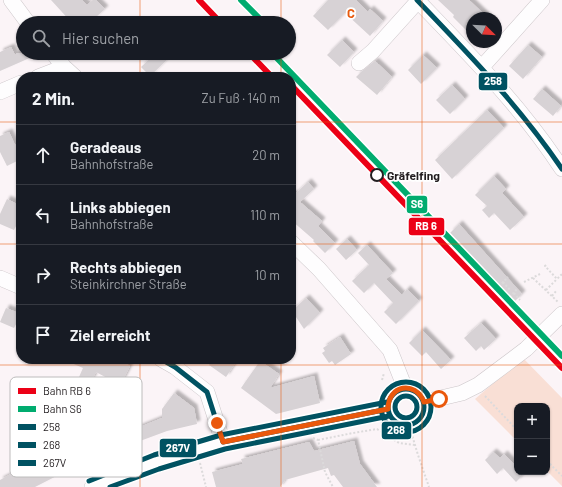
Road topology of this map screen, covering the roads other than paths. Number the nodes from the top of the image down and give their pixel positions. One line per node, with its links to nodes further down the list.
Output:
1 (11, 0): 4 (street)
2 (542, 0): 7 (street)
3 (418, 1): 6 (street); 7 (street)
4 (23, 16)
5 (59, 60): 8 (street)
6 (359, 63)
7 (482, 67): 11 (street)
8 (70, 72)
9 (16, 85): 10 (street)
10 (0, 92)
11 (562, 169)
12 (296, 247): 17 (street)
13 (0, 278): 14 (street)
14 (16, 285)
15 (562, 314): 18 (street)
16 (169, 364): 20 (street)
17 (405, 388): 18 (street); 19 (street)
18 (424, 402): 19 (street)
19 (388, 409): 20 (street)
20 (223, 442): 21 (street)
21 (142, 467)
22 (117, 477): 23 (street)
23 (92, 487)

